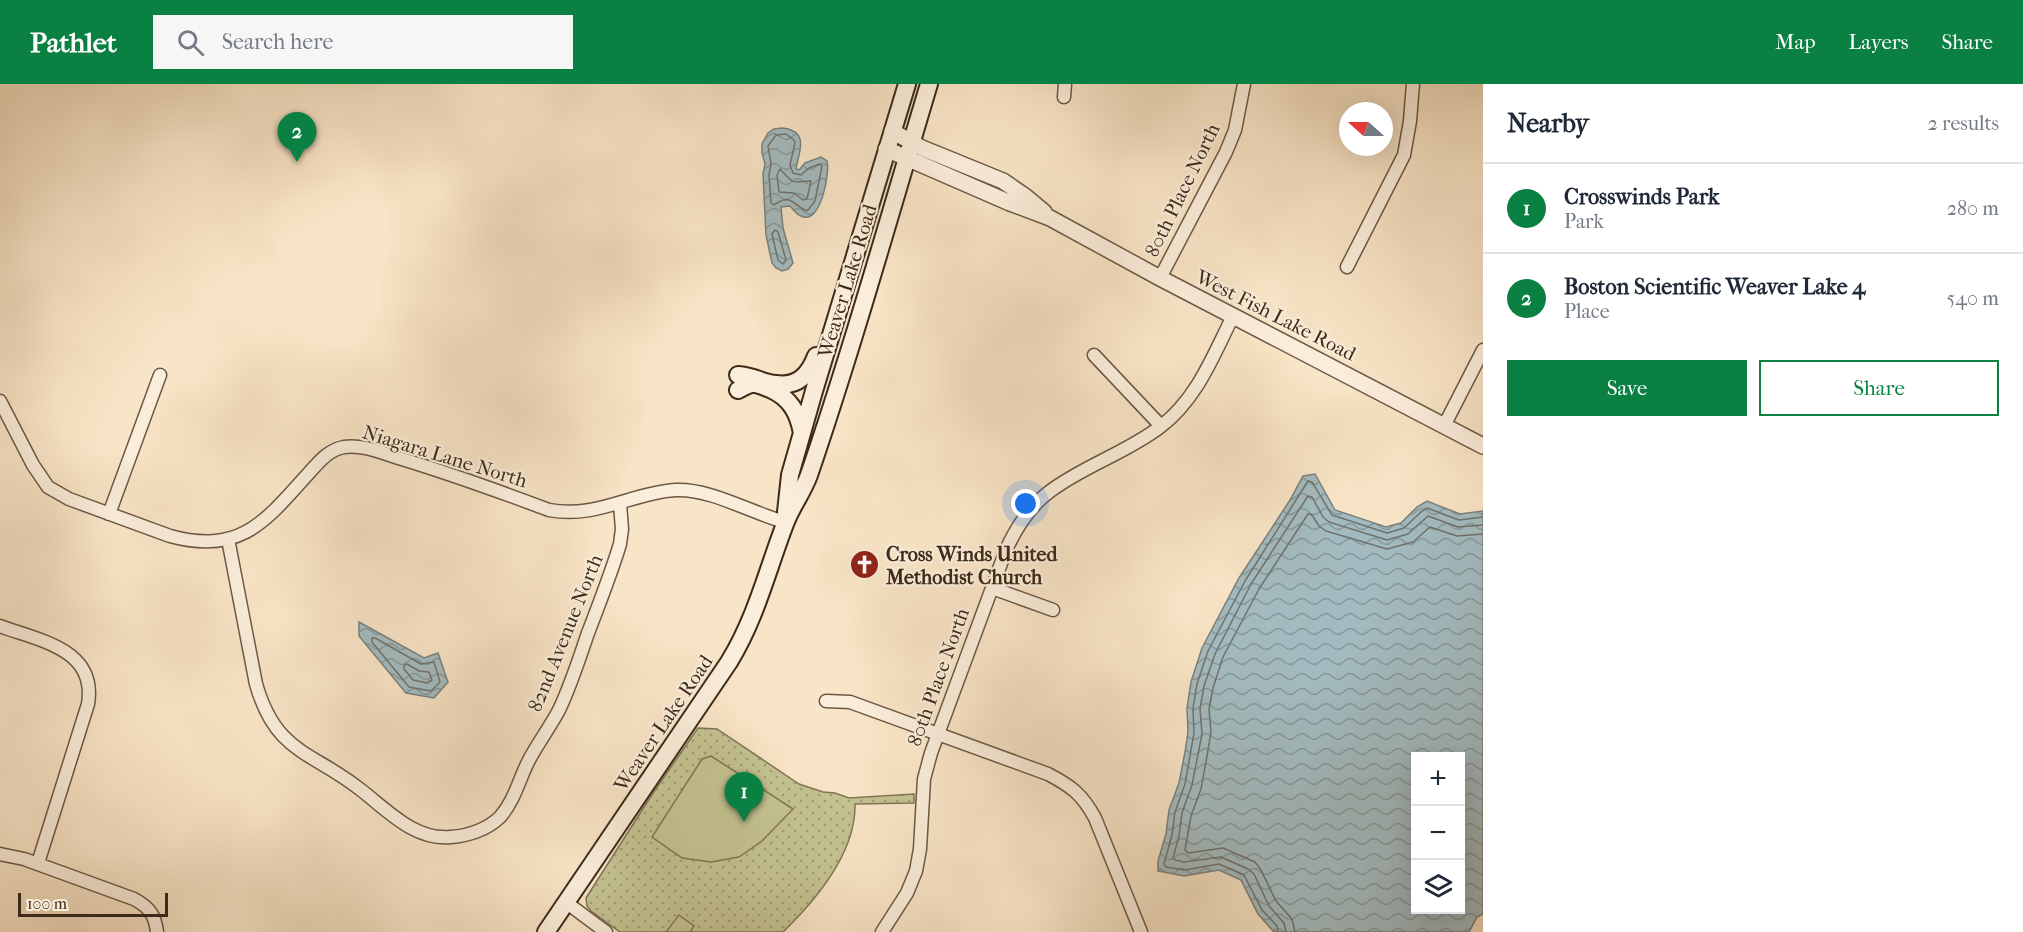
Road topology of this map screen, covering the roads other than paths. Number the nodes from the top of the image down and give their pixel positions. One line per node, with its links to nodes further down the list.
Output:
1 (907, 84): 5 (main road, Weaver Lake Road)
2 (929, 84): 7 (main road, Weaver Lake Road)
3 (1244, 84): 9 (street, 80th Place North)
4 (1413, 84): 8 (street)
5 (892, 131): 6 (main road, Weaver Lake Road); 7 (street, West Fish Lake Road)
6 (886, 148): 7 (street, West Fish Lake Road); 10 (main road, Weaver Lake Road)
7 (909, 150): 9 (street, West Fish Lake Road); 22 (main road, Weaver Lake Road)
8 (1347, 267)
9 (1160, 278): 11 (street, West Fish Lake Road)
10 (836, 316): 18 (main road, Weaver Lake Road); 18 (main road)
11 (1233, 316): 16 (street, 80th Place North); 17 (street, West Fish Lake Road)
12 (1483, 350): 17 (street)
13 (1094, 355): 16 (street)
14 (160, 375): 21 (street)
15 (0, 401): 21 (street, Niagara Lane North)
16 (1161, 426): 24 (street, 80th Place North)
17 (1444, 426): 19 (street, West Fish Lake Road)
18 (802, 433): 22 (main road, Weaver Lake Road)
19 (1483, 446)
20 (620, 504): 22 (street, Niagara Lane North); 23 (street, Niagara Lane North); 23 (street, 82nd Avenue North)
21 (109, 514): 23 (street, Niagara Lane North)
22 (785, 522): 31 (main road, Weaver Lake Road)
23 (228, 539)
24 (992, 588): 25 (street); 28 (street, 80th Place North)
25 (1053, 610)
26 (0, 626): 30 (street)
27 (826, 701): 28 (street)
28 (938, 734): 35 (street, 80th Place North); 36 (street)
29 (0, 854): 30 (street)
30 (38, 863): 32 (street)
31 (567, 903): 33 (main road, Weaver Lake Road); 34 (street)
32 (157, 932)
33 (546, 932)
34 (606, 932)
35 (882, 932)
36 (1141, 932)

